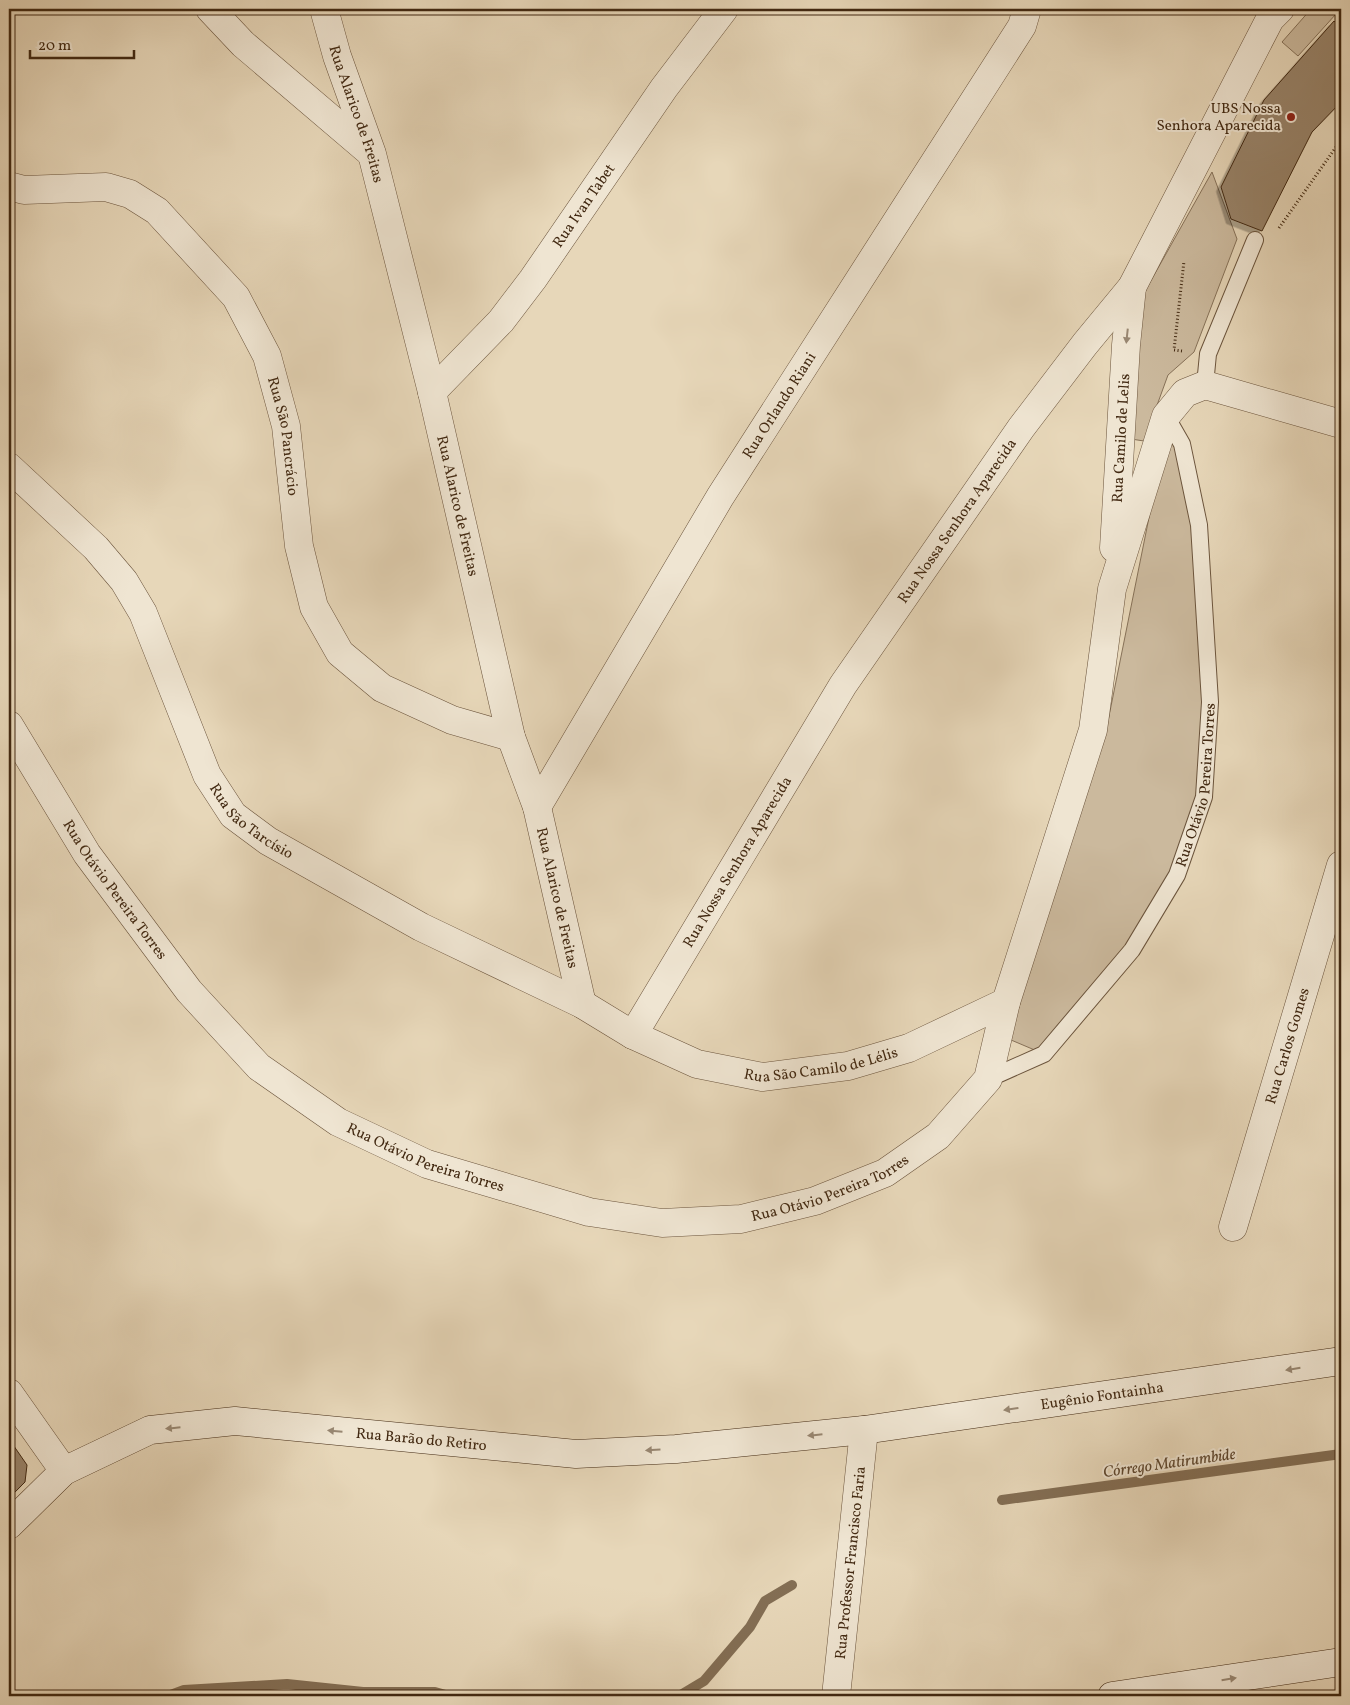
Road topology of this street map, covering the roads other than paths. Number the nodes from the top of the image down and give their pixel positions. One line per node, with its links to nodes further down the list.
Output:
1 (210, 9): 6 (street)
2 (324, 9): 6 (street, Rua Alarico de Freitas)
3 (724, 9): 11 (street, Rua Ivan Tabet)
4 (1027, 9): 18 (street, Rua Orlando Riani)
5 (1269, 12): 9 (street, Rua Nossa Senhora Aparecida)
6 (372, 154): 11 (street, Rua Alarico de Freitas)
7 (9, 186): 17 (street, Rua São Pancrácio)
8 (1255, 240): 10 (lane)
9 (1132, 287): 15 (street, Rua Camilo de Lelis, one-way to 15); 22 (street, Rua Nossa Senhora Aparecida)
10 (1205, 385): 12 (street, Rua Otávio Pereira Torres); 13 (street)
11 (432, 392): 17 (street, Rua Alarico de Freitas)
12 (1166, 416): 15 (street, Rua Otávio Pereira Torres); 23 (lane, Rua Otávio Pereira Torres)
13 (1341, 424)
14 (9, 468): 21 (street, Rua São Tarcísio)
15 (1112, 589): 20 (street, Rua Otávio Pereira Torres)
16 (9, 724): 23 (street, Rua Otávio Pereira Torres)
17 (511, 737): 18 (street, Rua Alarico de Freitas)
18 (537, 807): 21 (street, Rua Alarico de Freitas)
19 (1340, 876): 24 (street, Rua Carlos Gomes)
20 (1006, 1002): 22 (street, Rua São Camilo de Lélis); 23 (street, Rua Otávio Pereira Torres)
21 (582, 1004): 22 (street, Rua São Tarcísio)
22 (633, 1035)
23 (988, 1079)
24 (1233, 1227)
25 (1341, 1361): 27 (street, Eugênio Fontainha, one-way to 27)
26 (9, 1393): 28 (street)
27 (864, 1430): 28 (street, Rua Barão do Retiro, one-way to 28); 31 (street, Rua Professor Francisco Faria)
28 (64, 1471): 29 (street, Rua Barão do Retiro)
29 (9, 1525)
30 (1341, 1662): 32 (street, one-way to 30)
31 (836, 1696)
32 (1112, 1696)

